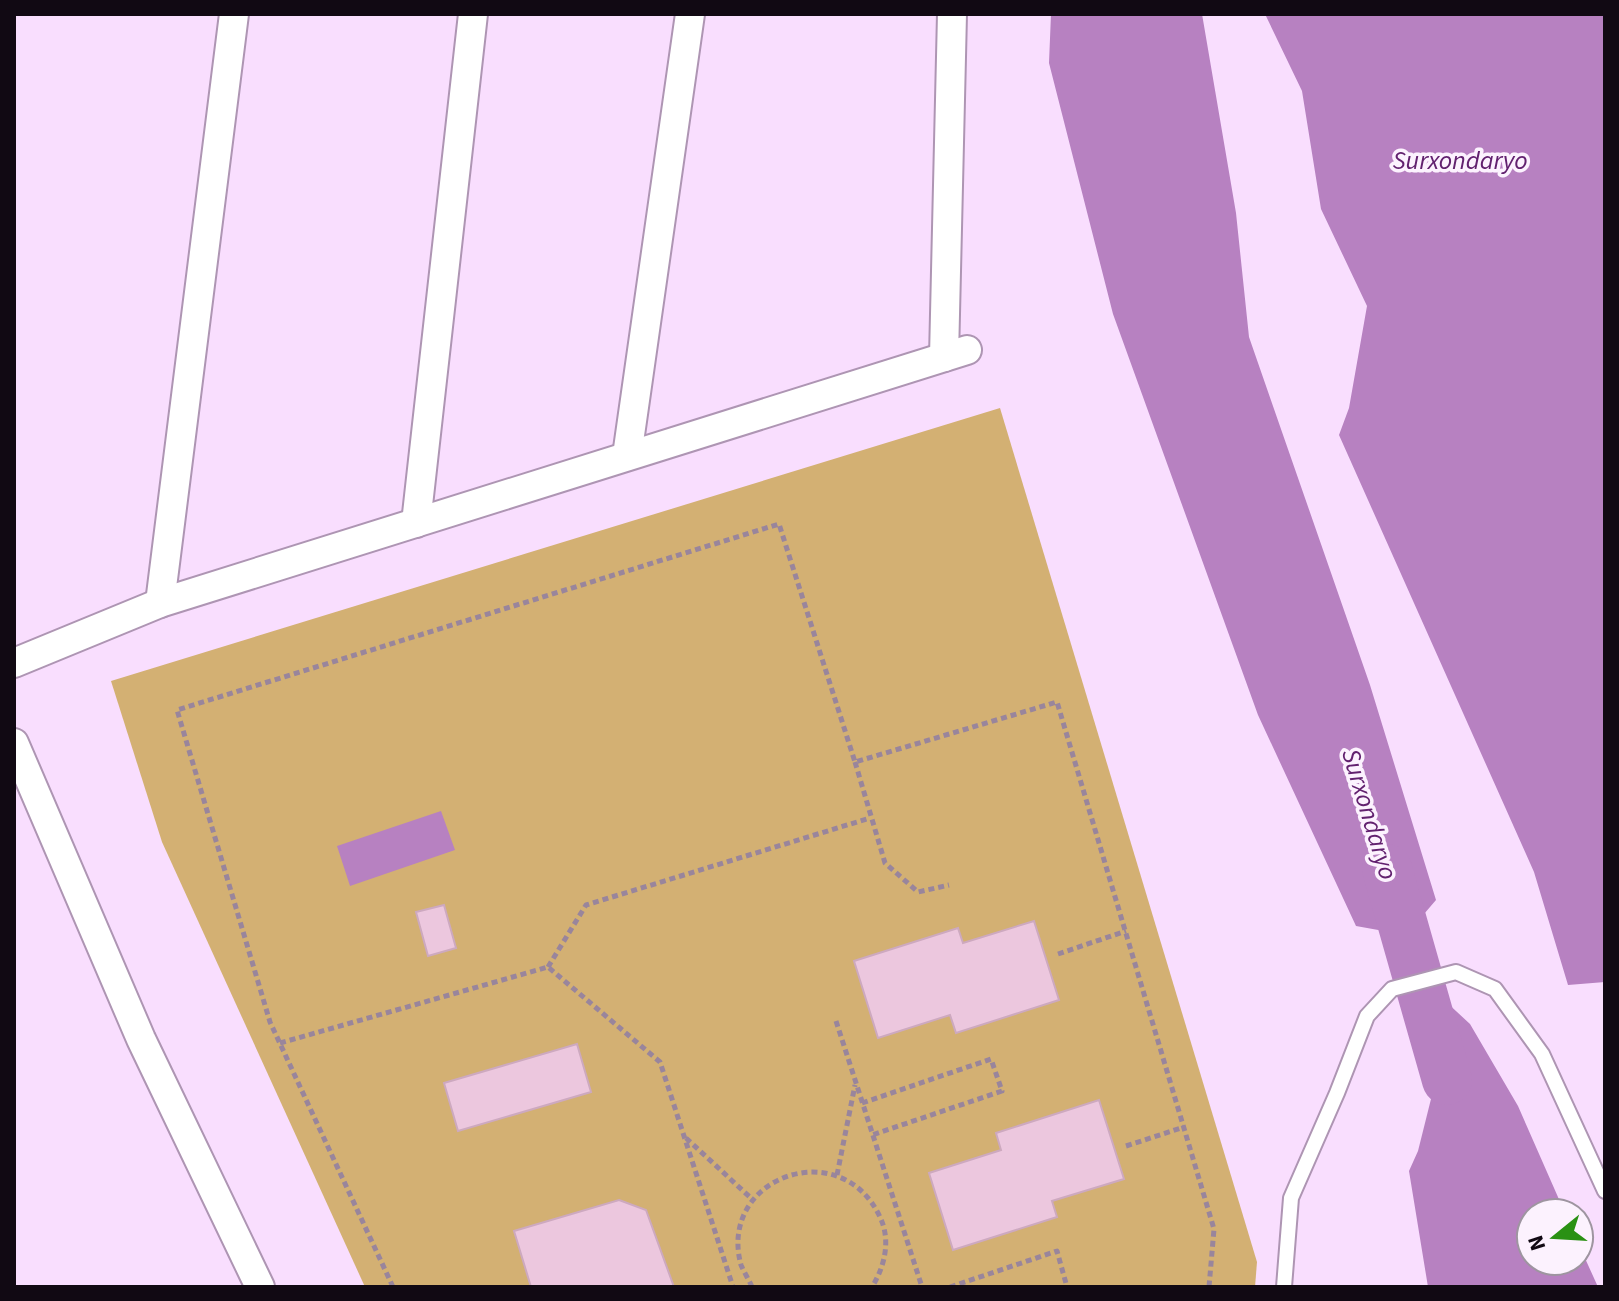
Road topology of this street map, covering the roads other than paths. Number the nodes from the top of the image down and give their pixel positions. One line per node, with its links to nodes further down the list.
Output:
1 (234, 14): 7 (street)
2 (473, 14): 6 (street)
3 (690, 14): 5 (street)
4 (952, 14): 5 (street)
5 (627, 456): 6 (street)
6 (416, 523): 7 (street)
7 (160, 603): 8 (street)
8 (14, 663)
9 (14, 743): 11 (street)
10 (1605, 1191): 12 (lane)
11 (260, 1287)
12 (1284, 1287)

